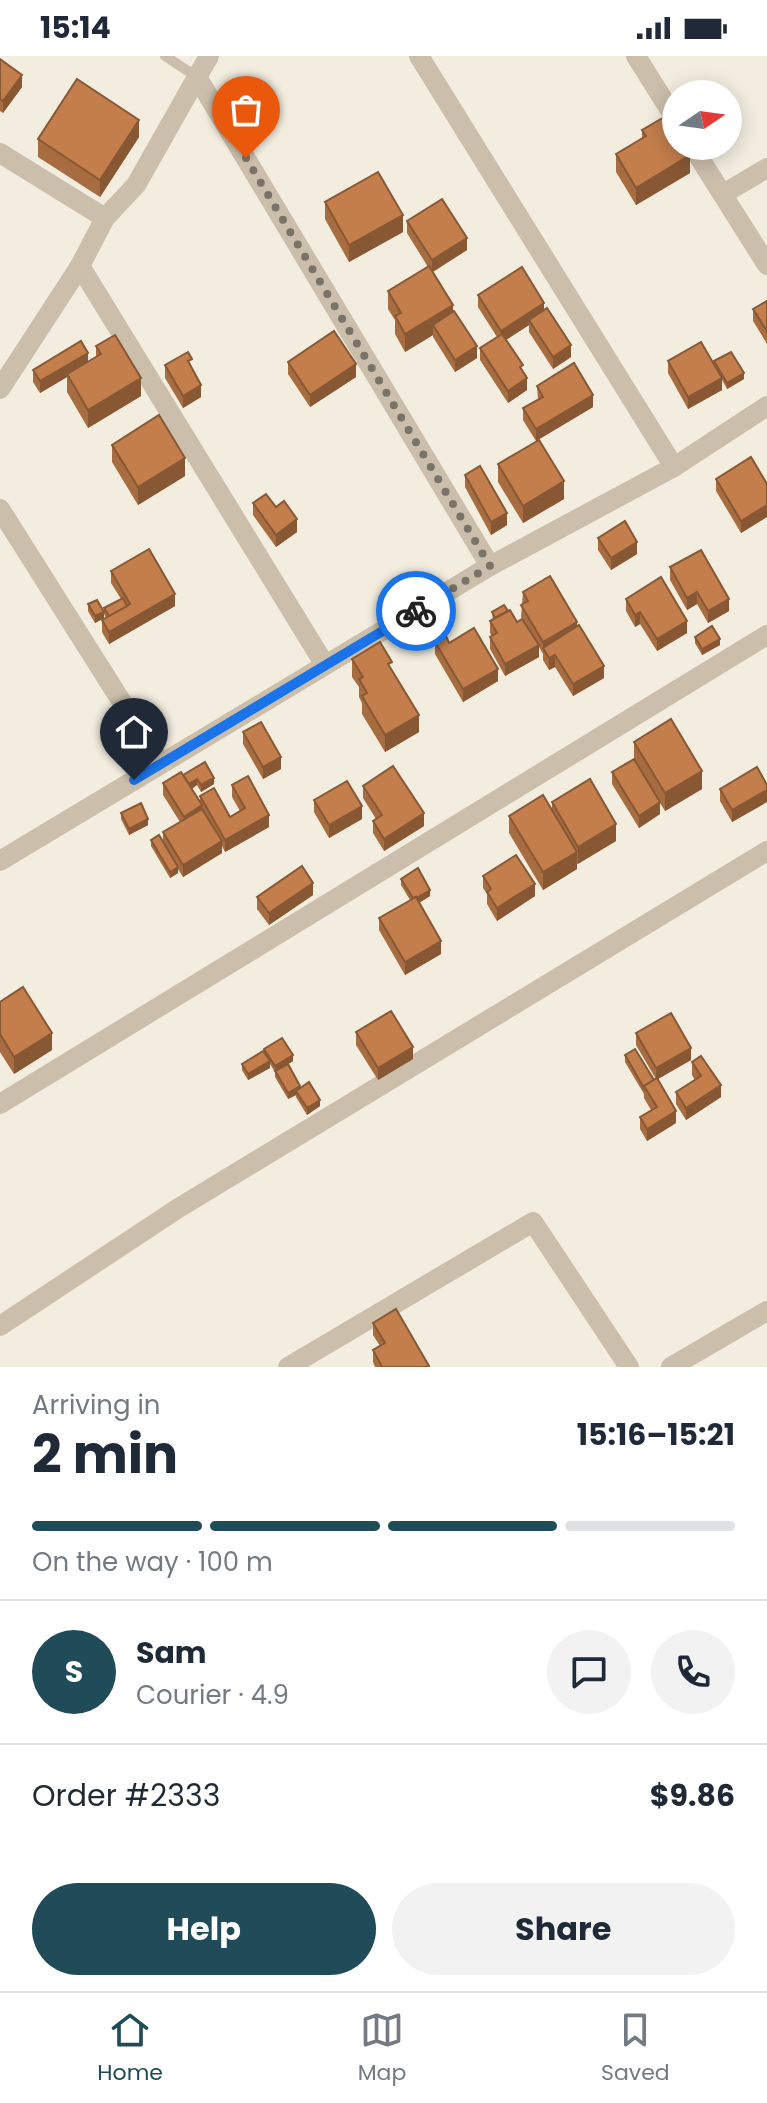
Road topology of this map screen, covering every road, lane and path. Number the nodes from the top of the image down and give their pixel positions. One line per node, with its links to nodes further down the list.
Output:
1 (165, 56): 5 (lane)
2 (209, 56): 5 (street)
3 (419, 56): 17 (street)
4 (636, 56): 6 (street)
5 (197, 77): 11 (street); 19 (street)
6 (662, 98)
7 (0, 153): 11 (street)
8 (701, 160): 10 (street)
9 (767, 168): 10 (street)
10 (723, 194): 12 (street)
11 (105, 218): 13 (street)
12 (767, 265)
13 (80, 266): 14 (street); 21 (street)
14 (7, 360): 15 (street)
15 (0, 389)
16 (767, 406): 17 (street)
17 (674, 467): 19 (street)
18 (0, 509): 22 (street)
19 (490, 566): 21 (street)
20 (767, 635): 25 (street)
21 (325, 665): 22 (street)
22 (161, 764): 24 (street)
23 (767, 851): 27 (street)
24 (0, 861)
25 (0, 1104)
26 (767, 1311): 30 (street)
27 (0, 1326)
28 (620, 1364): 29 (street)
29 (288, 1367)
30 (671, 1367)

